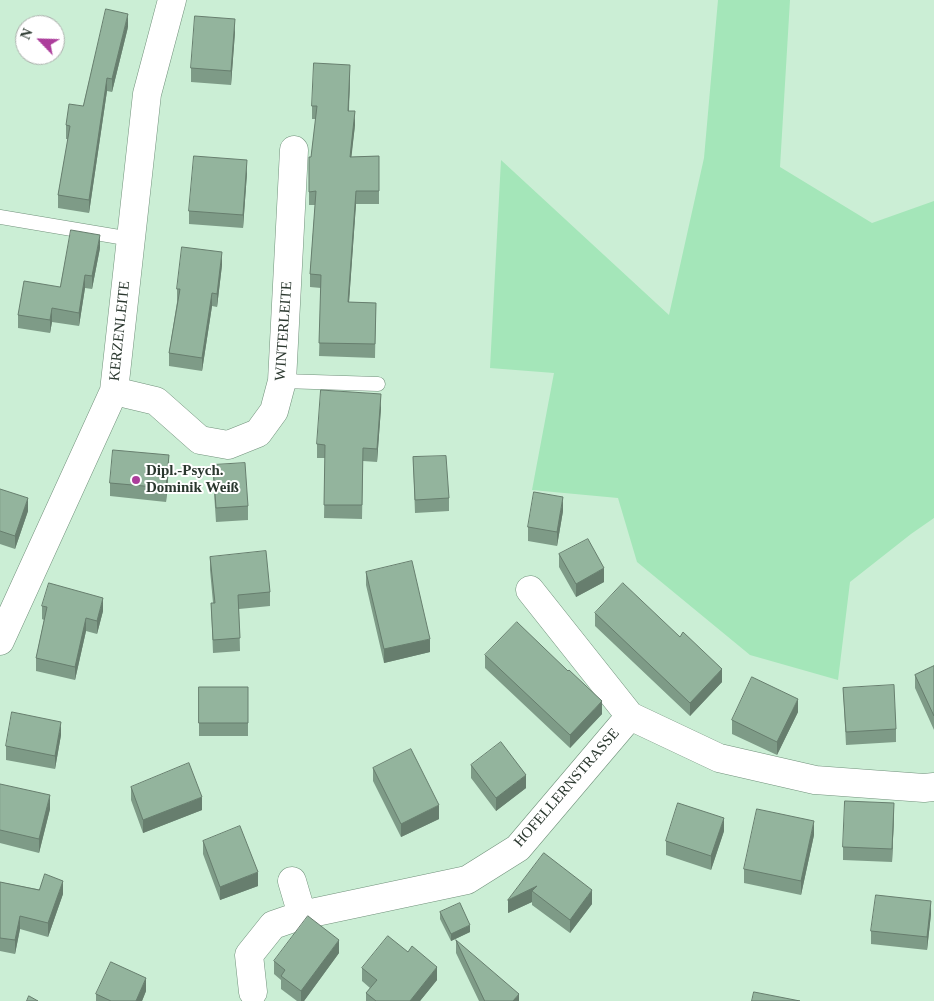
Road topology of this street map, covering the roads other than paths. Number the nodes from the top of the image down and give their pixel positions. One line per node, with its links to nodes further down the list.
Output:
1 (172, 0): 4 (street, KERZENLEITE)
2 (294, 150): 5 (street, WINTERLEITE)
3 (0, 217): 4 (lane)
4 (131, 238): 7 (street, KERZENLEITE)
5 (282, 381): 6 (lane); 7 (street, WINTERLEITE)
6 (378, 384)
7 (114, 390): 9 (street, KERZENLEITE)
8 (530, 590): 10 (street, HOFELLERNSTRASSE)
9 (0, 641)
10 (630, 716): 11 (street, HOFELLERNSTRASSE); 13 (street, HOFELLERNSTRASSE)
11 (934, 787)
12 (292, 881): 13 (street)
13 (302, 915): 14 (street, HOFELLERNSTRASSE)
14 (253, 992)

